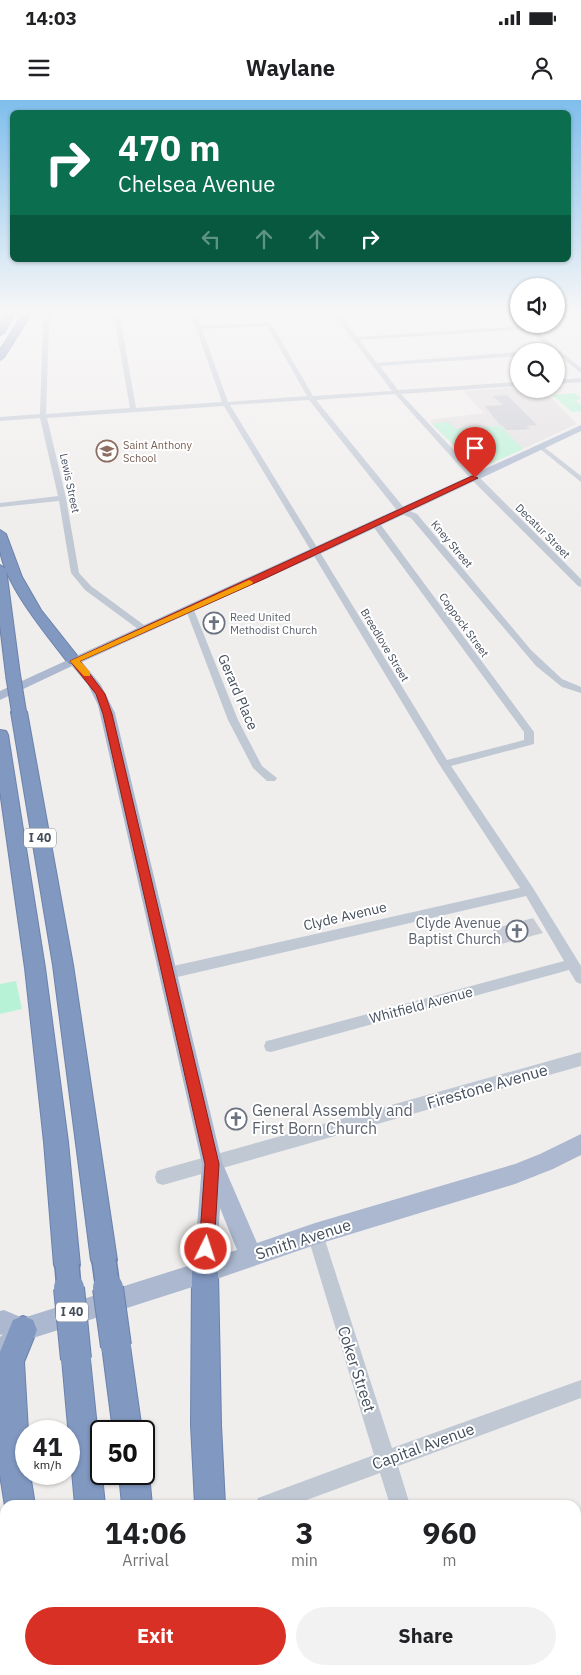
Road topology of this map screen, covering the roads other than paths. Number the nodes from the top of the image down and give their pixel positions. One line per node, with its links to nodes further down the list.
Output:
1 (44, 384): 11 (street, Lewis Street)
2 (129, 384): 10 (street)
3 (219, 384): 9 (street, Breedlove Street)
4 (303, 384): 8 (street, Kney Street)
5 (390, 384): 7 (street, Decatur Street)
6 (510, 385): 7 (street)
7 (397, 393): 8 (street); 15 (street, Decatur Street)
8 (310, 398): 9 (street); 19 (street, Kney Street)
9 (225, 403): 10 (street); 22 (street, Breedlove Street)
10 (133, 410): 11 (street)
11 (43, 416): 12 (street); 17 (street, Lewis Street)
12 (0, 418)
13 (581, 428): 14 (main road)
14 (542, 448): 15 (main road); 16 (street)
15 (475, 478): 19 (main road); 24 (street, Decatur Street)
16 (581, 480)
17 (62, 498): 18 (street); 26 (street, Lewis Street)
18 (0, 505)
19 (402, 511): 20 (main road); 28 (street, Kney Street)
20 (375, 524): 22 (main road); 31 (street, Coppock Street)
21 (0, 534): 27 (highway)
22 (316, 552): 25 (main road); 31 (street, Breedlove Street)
23 (0, 569): 48 (highway, I 40, bridge)
24 (581, 584)
25 (190, 610): 26 (main road); 32 (street, Gerard Place)
26 (145, 630): 27 (main road)
27 (74, 661): 29 (main road); 35 (main road)
28 (581, 690)
29 (0, 696)
30 (0, 735): 52 (highway, I 40, bridge)
31 (444, 764): 33 (street, Breedlove Street)
32 (271, 778)
33 (529, 890): 34 (street, Breedlove Street); 35 (street, Clyde Avenue)
34 (572, 964): 36 (street, Breedlove Street); 37 (street, Whitfield Avenue)
35 (169, 973): 40 (main road)
36 (581, 978)
37 (271, 1046)
38 (581, 1059): 40 (street, Firestone Avenue)
39 (581, 1144): 42 (main road, Smith Avenue)
40 (212, 1164): 41 (street, Firestone Avenue); 43 (main road); 44 (main road)
41 (163, 1177)
42 (315, 1234): 43 (main road, Smith Avenue); 49 (street, Coker Street)
43 (251, 1256): 44 (main road, Smith Avenue)
44 (205, 1272): 45 (main road, Smith Avenue); 54 (highway)
45 (12, 1326): 46 (main road, Smith Avenue); 51 (highway)
46 (0, 1351)
47 (581, 1389): 49 (street, Capital Avenue)
48 (126, 1420)
49 (386, 1459): 55 (street, Capital Avenue); 56 (street, Coker Street)
50 (135, 1485): 53 (highway)
51 (19, 1500)
52 (90, 1500)
53 (137, 1500)
54 (210, 1500)
55 (278, 1500)
56 (398, 1500)

